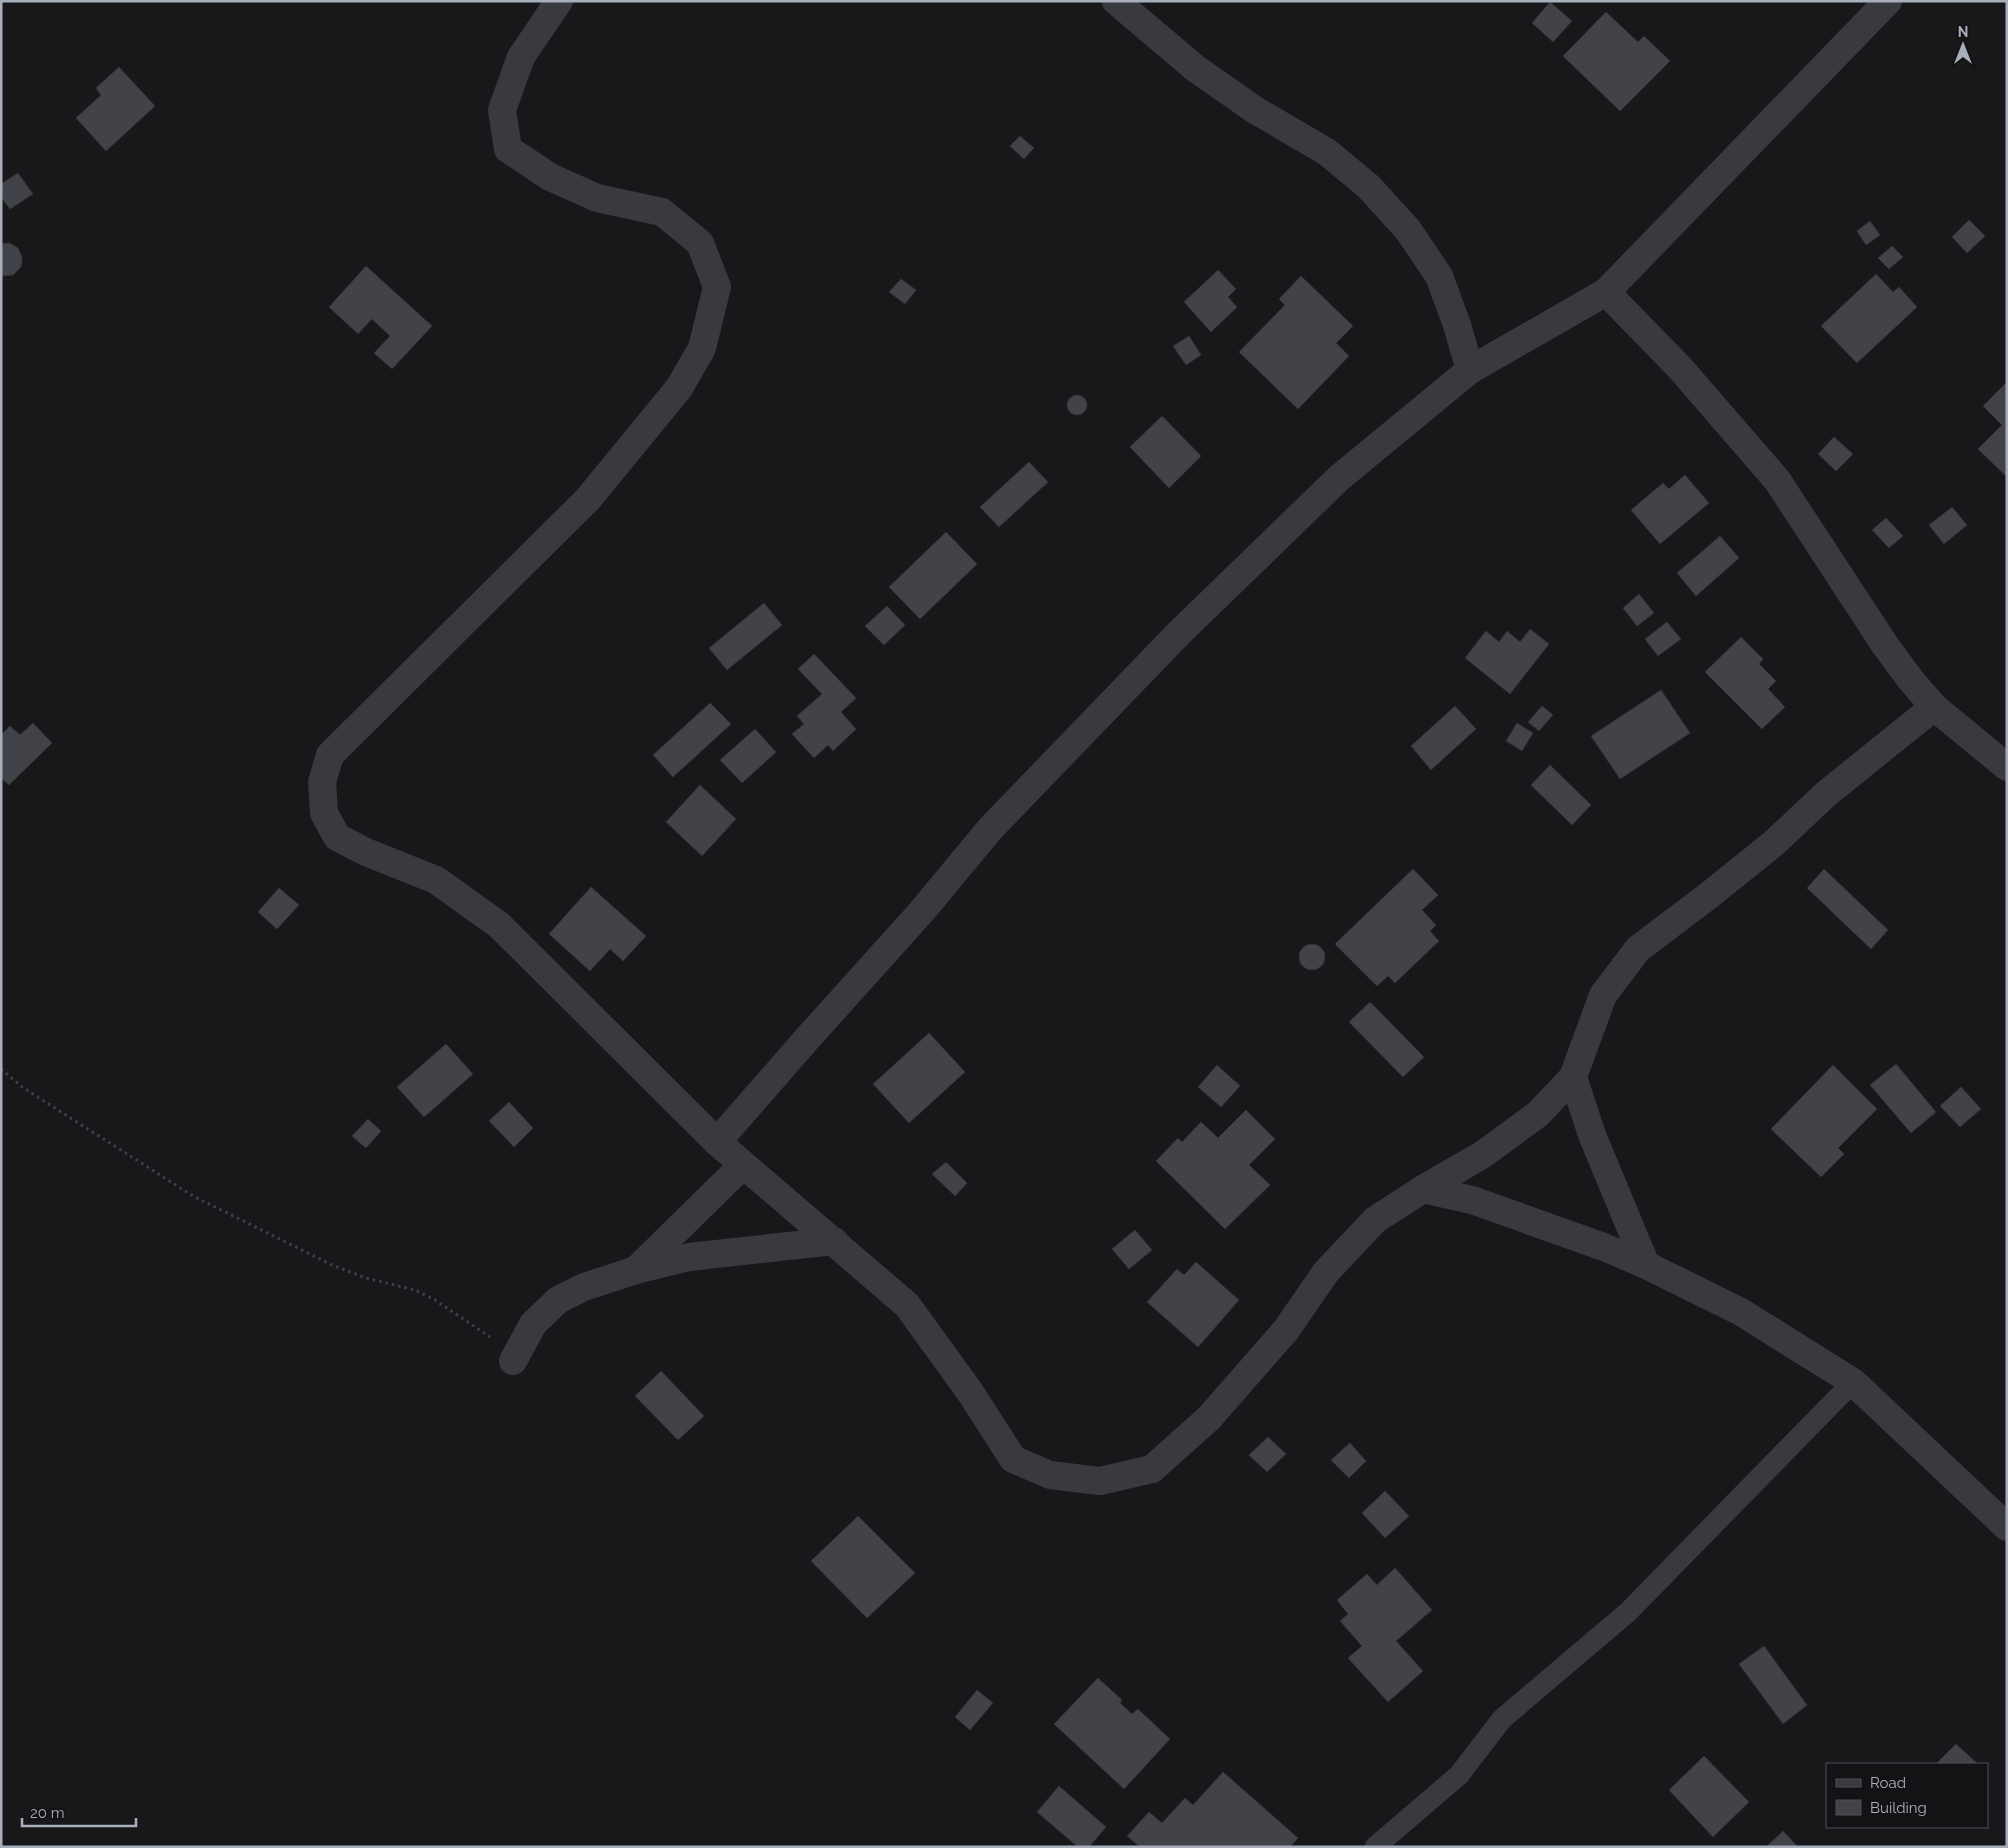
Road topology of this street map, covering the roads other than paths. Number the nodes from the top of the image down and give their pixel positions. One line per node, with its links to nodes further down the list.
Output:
1 (559, 1): 9 (street)
2 (1116, 1): 5 (street)
3 (1888, 1): 4 (street)
4 (1606, 292): 5 (street); 6 (street)
5 (1470, 370): 9 (street)
6 (1934, 707): 7 (street); 8 (street)
7 (2007, 767)
8 (1573, 1077): 11 (street); 13 (street)
9 (717, 1142): 10 (street)
10 (743, 1165): 12 (street); 14 (street)
11 (1423, 1188): 12 (street); 13 (street)
12 (834, 1241): 14 (street)
13 (1646, 1264): 16 (street)
14 (636, 1270): 15 (street)
15 (513, 1361)
16 (1853, 1382): 17 (street); 18 (lane)
17 (2007, 1527)
18 (1375, 1847)

